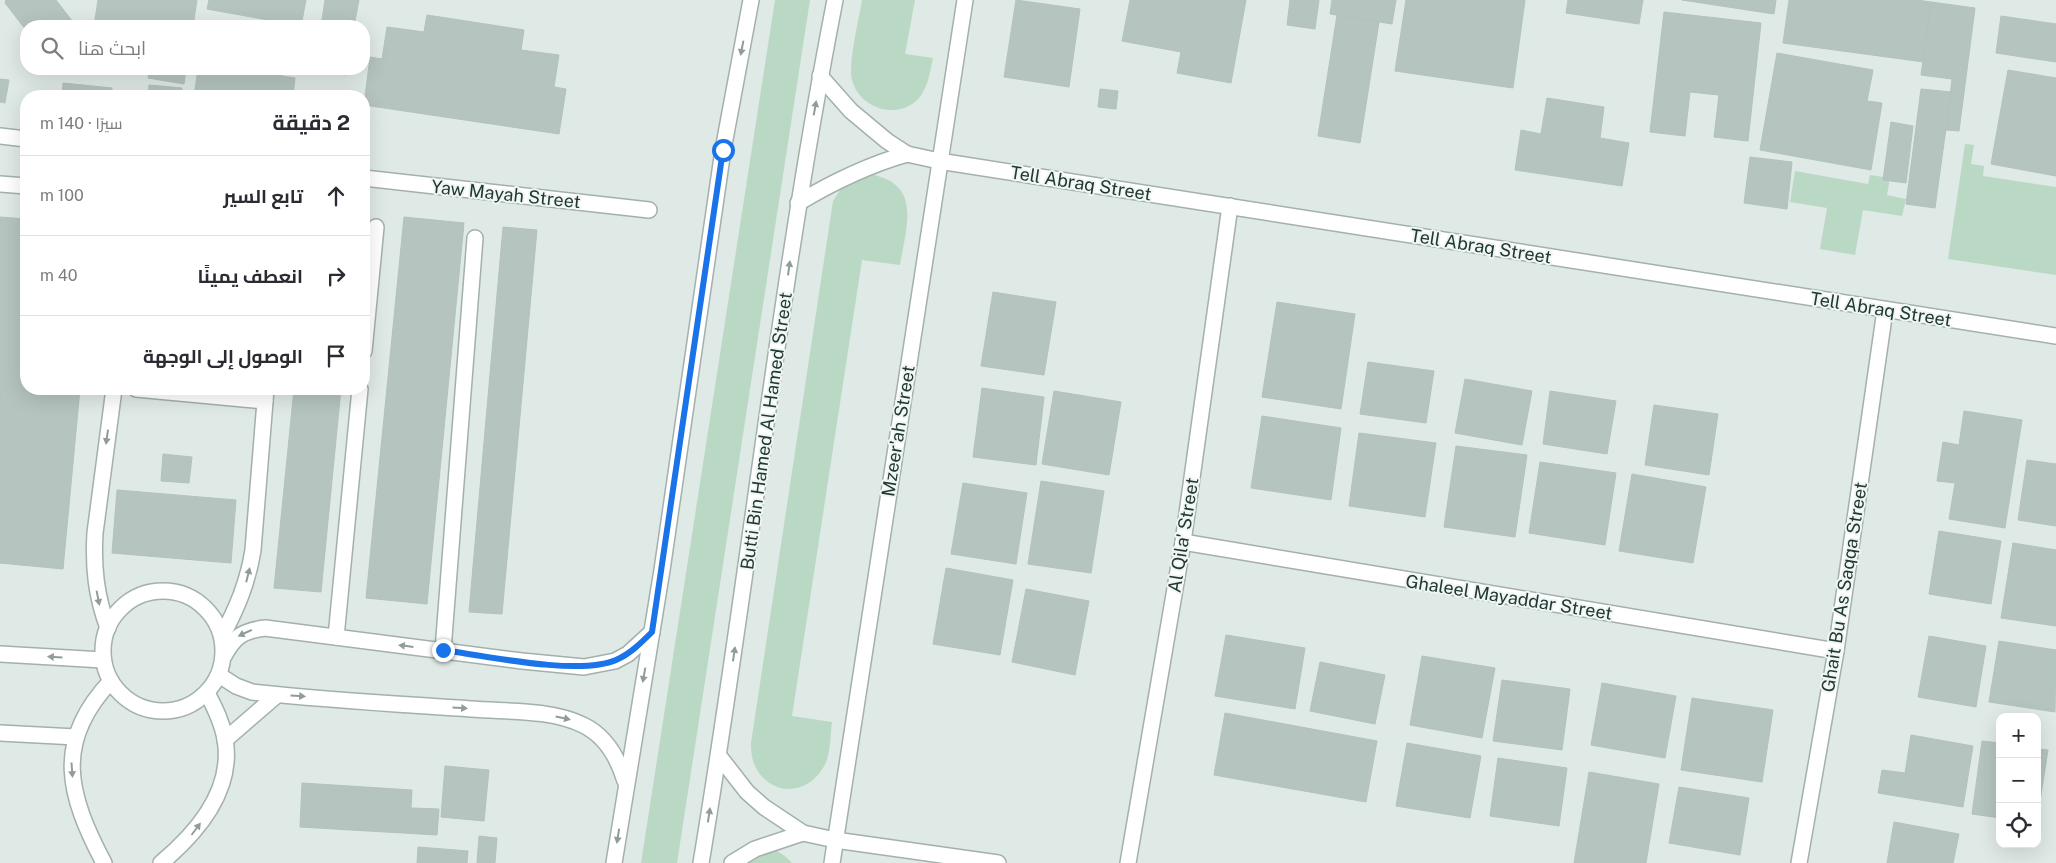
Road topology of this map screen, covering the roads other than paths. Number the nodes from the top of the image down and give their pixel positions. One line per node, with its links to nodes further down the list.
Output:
1 (751, 0): 25 (street, one-way to 25)
2 (835, 0): 4 (street, Butti Bin Hamed Al Hamed Street)
3 (964, 0): 8 (street, Mzeer'ah Street)
4 (820, 76): 7 (street, Tell Abraq Street); 12 (street, Butti Bin Hamed Al Hamed Street, one-way to 4)
5 (0, 136): 6 (street)
6 (20, 138)
7 (907, 154): 8 (street, Tell Abraq Street); 12 (street)
8 (939, 161): 13 (street, Tell Abraq Street); 43 (street, Mzeer'ah Street)
9 (370, 179): 14 (street, Yaw Mayah Street)
10 (0, 184): 11 (street)
11 (20, 186)
12 (798, 203): 40 (street, Butti Bin Hamed Al Hamed Street, one-way to 12)
13 (1230, 206): 18 (street, Tell Abraq Street); 23 (street, Al Qila' Street)
14 (648, 210)
15 (376, 227): 17 (street)
16 (475, 238): 28 (street)
17 (370, 289)
18 (1886, 310): 19 (street, Tell Abraq Street); 29 (street, Ghait Bu As Saqqa Street)
19 (2056, 336)
20 (113, 395): 24 (street, one-way to 24)
21 (266, 395): 26 (street, one-way to 21)
22 (359, 395): 27 (street)
23 (1183, 542): 29 (street, Ghaleel Mayaddar Street); 51 (street, Al Qila' Street)
24 (108, 628): 26 (street); 32 (street)
25 (652, 632): 28 (street); 41 (street, one-way to 41)
26 (222, 636): 31 (street)
27 (336, 637): 28 (street, one-way to 27); 31 (street, one-way to 31)
28 (443, 650)
29 (1836, 652): 52 (street, Ghait Bu As Saqqa Street)
30 (0, 654): 32 (street, one-way to 30)
31 (224, 656): 33 (street)
32 (103, 660): 34 (street)
33 (219, 674): 35 (street); 36 (street)
34 (111, 681): 35 (street); 38 (street)
35 (207, 693): 39 (street)
36 (277, 695): 39 (street); 41 (street, one-way to 41)
37 (0, 733): 38 (street)
38 (76, 737): 44 (street, one-way to 44)
39 (225, 740): 45 (street, one-way to 39)
40 (719, 756): 42 (street); 47 (street, Butti Bin Hamed Al Hamed Street, one-way to 40)
41 (626, 782): 46 (street, one-way to 46)
42 (803, 832): 43 (street); 48 (street)
43 (835, 840): 49 (street, Mzeer'ah Street); 50 (street)
44 (104, 863)
45 (161, 863)
46 (614, 863)
47 (701, 863)
48 (732, 863)
49 (832, 863)
50 (998, 863)
51 (1128, 863)
52 (1799, 863)

